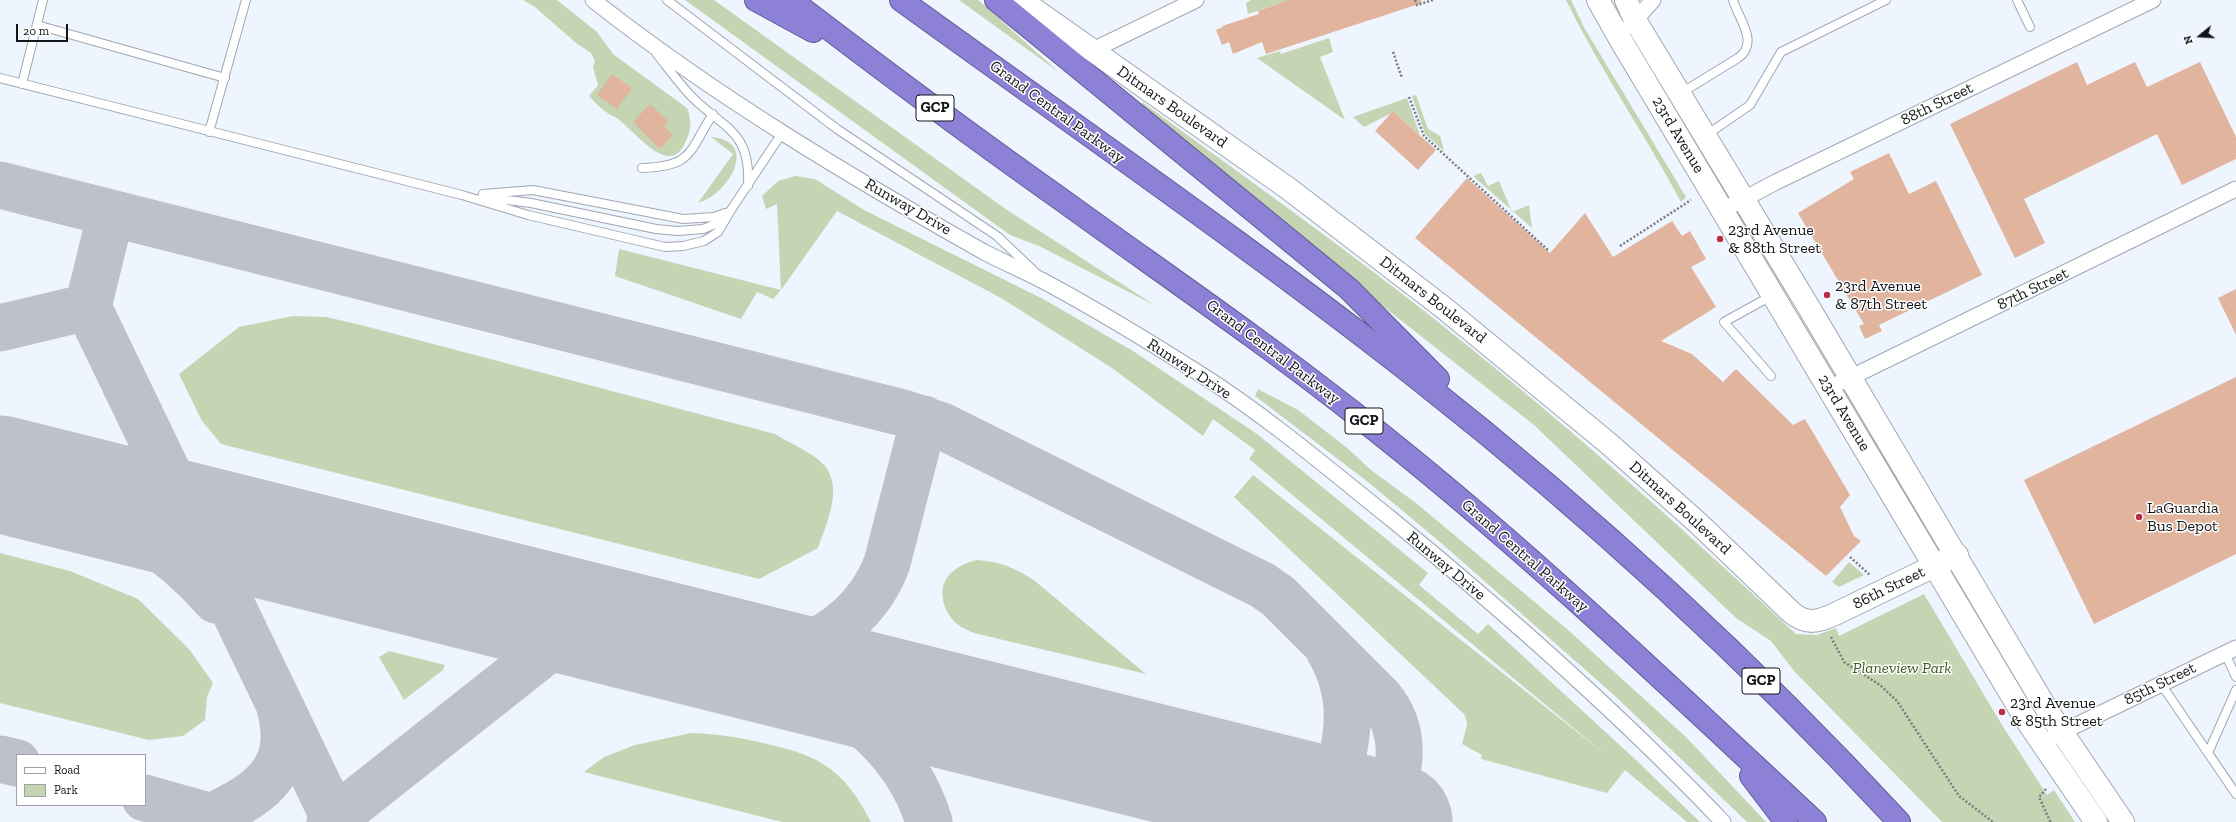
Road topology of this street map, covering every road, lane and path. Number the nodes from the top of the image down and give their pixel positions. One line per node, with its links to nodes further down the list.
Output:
1 (43, 0): 21 (lane)
2 (246, 0): 29 (lane)
3 (593, 0): 24 (street, Runway Drive)
4 (667, 0): 48 (lane)
5 (756, 0): 27 (highway)
6 (791, 0): 27 (highway, Grand Central Parkway / GCP)
7 (901, 0): 53 (highway, Grand Central Parkway / GCP)
8 (996, 0): 53 (highway)
9 (1021, 0): 25 (street, Ditmars Boulevard)
10 (1196, 0): 25 (street)
11 (1415, 0): 12 (path)
12 (1433, 0)
13 (1598, 0): 23 (street, 23rd Avenue)
14 (1626, 0): 20 (street, 23rd Avenue)
15 (1653, 0): 20 (street)
16 (1733, 0): 32 (lane)
17 (1886, 0): 37 (lane)
18 (2017, 0): 22 (lane)
19 (2153, 0): 42 (street, 88th Street)
20 (1635, 20): 23 (street); 32 (street, 23rd Avenue)
21 (37, 25): 29 (lane); 31 (lane)
22 (2030, 27)
23 (1620, 39): 37 (street, 23rd Avenue)
24 (648, 43): 34 (lane); 36 (street, Runway Drive)
25 (1091, 51): 58 (street, Ditmars Boulevard)
26 (1393, 52): 30 (path)
27 (885, 71): 63 (highway, Grand Central Parkway / GCP)
28 (0, 78): 31 (lane)
29 (225, 78): 35 (lane)
30 (1402, 78)
31 (22, 84): 35 (lane)
32 (1680, 93): 37 (street, 23rd Avenue)
33 (1409, 97): 47 (path)
34 (713, 114): 38 (lane); 39 (lane)
35 (209, 132): 41 (lane)
36 (782, 133): 39 (lane); 48 (street, Runway Drive)
37 (1696, 143): 42 (street, 23rd Avenue); 45 (street, 23rd Avenue)
38 (642, 168)
39 (748, 187): 44 (lane)
40 (2236, 189): 51 (street, 87th Street)
41 (462, 195): 44 (lane); 44 (lane); 44 (lane)
42 (1744, 198): 45 (street, 88th Street); 51 (street, 23rd Avenue)
43 (1691, 200): 46 (path)
44 (731, 210)
45 (1723, 210): 49 (street, 23rd Avenue)
46 (1620, 246)
47 (1549, 250)
48 (1046, 282): 69 (street, Runway Drive)
49 (1773, 295): 50 (lane); 52 (street, 23rd Avenue)
50 (1772, 376)
51 (1851, 376): 52 (street, 87th Street); 54 (street, 23rd Avenue)
52 (1829, 388): 56 (street, 23rd Avenue)
53 (1521, 463): 72 (highway, Grand Central Parkway / GCP)
54 (1957, 555): 56 (street, 86th Street); 64 (street, 23rd Avenue)
55 (1850, 557): 57 (path)
56 (1934, 566): 57 (street, 86th Street); 65 (street, 23rd Avenue)
57 (1886, 589): 58 (street, 86th Street)
58 (1825, 625): 73 (path)
59 (2230, 650): 60 (lane); 61 (street, 85th Street)
60 (2236, 677)
61 (2161, 684): 64 (street, 85th Street); 66 (lane)
62 (2236, 690): 66 (lane)
63 (1716, 729): 70 (highway); 71 (highway, Grand Central Parkway / GCP)
64 (2063, 732): 65 (street, 85th Street); 76 (street, 23rd Avenue)
65 (2042, 742): 75 (street, 23rd Avenue)
66 (2208, 753): 68 (lane)
67 (2046, 789): 74 (path)
68 (2236, 794)
69 (1723, 822)
70 (1786, 822)
71 (1815, 822)
72 (1899, 822)
73 (1993, 822)
74 (2048, 822)
75 (2096, 822)
76 (2123, 822)

